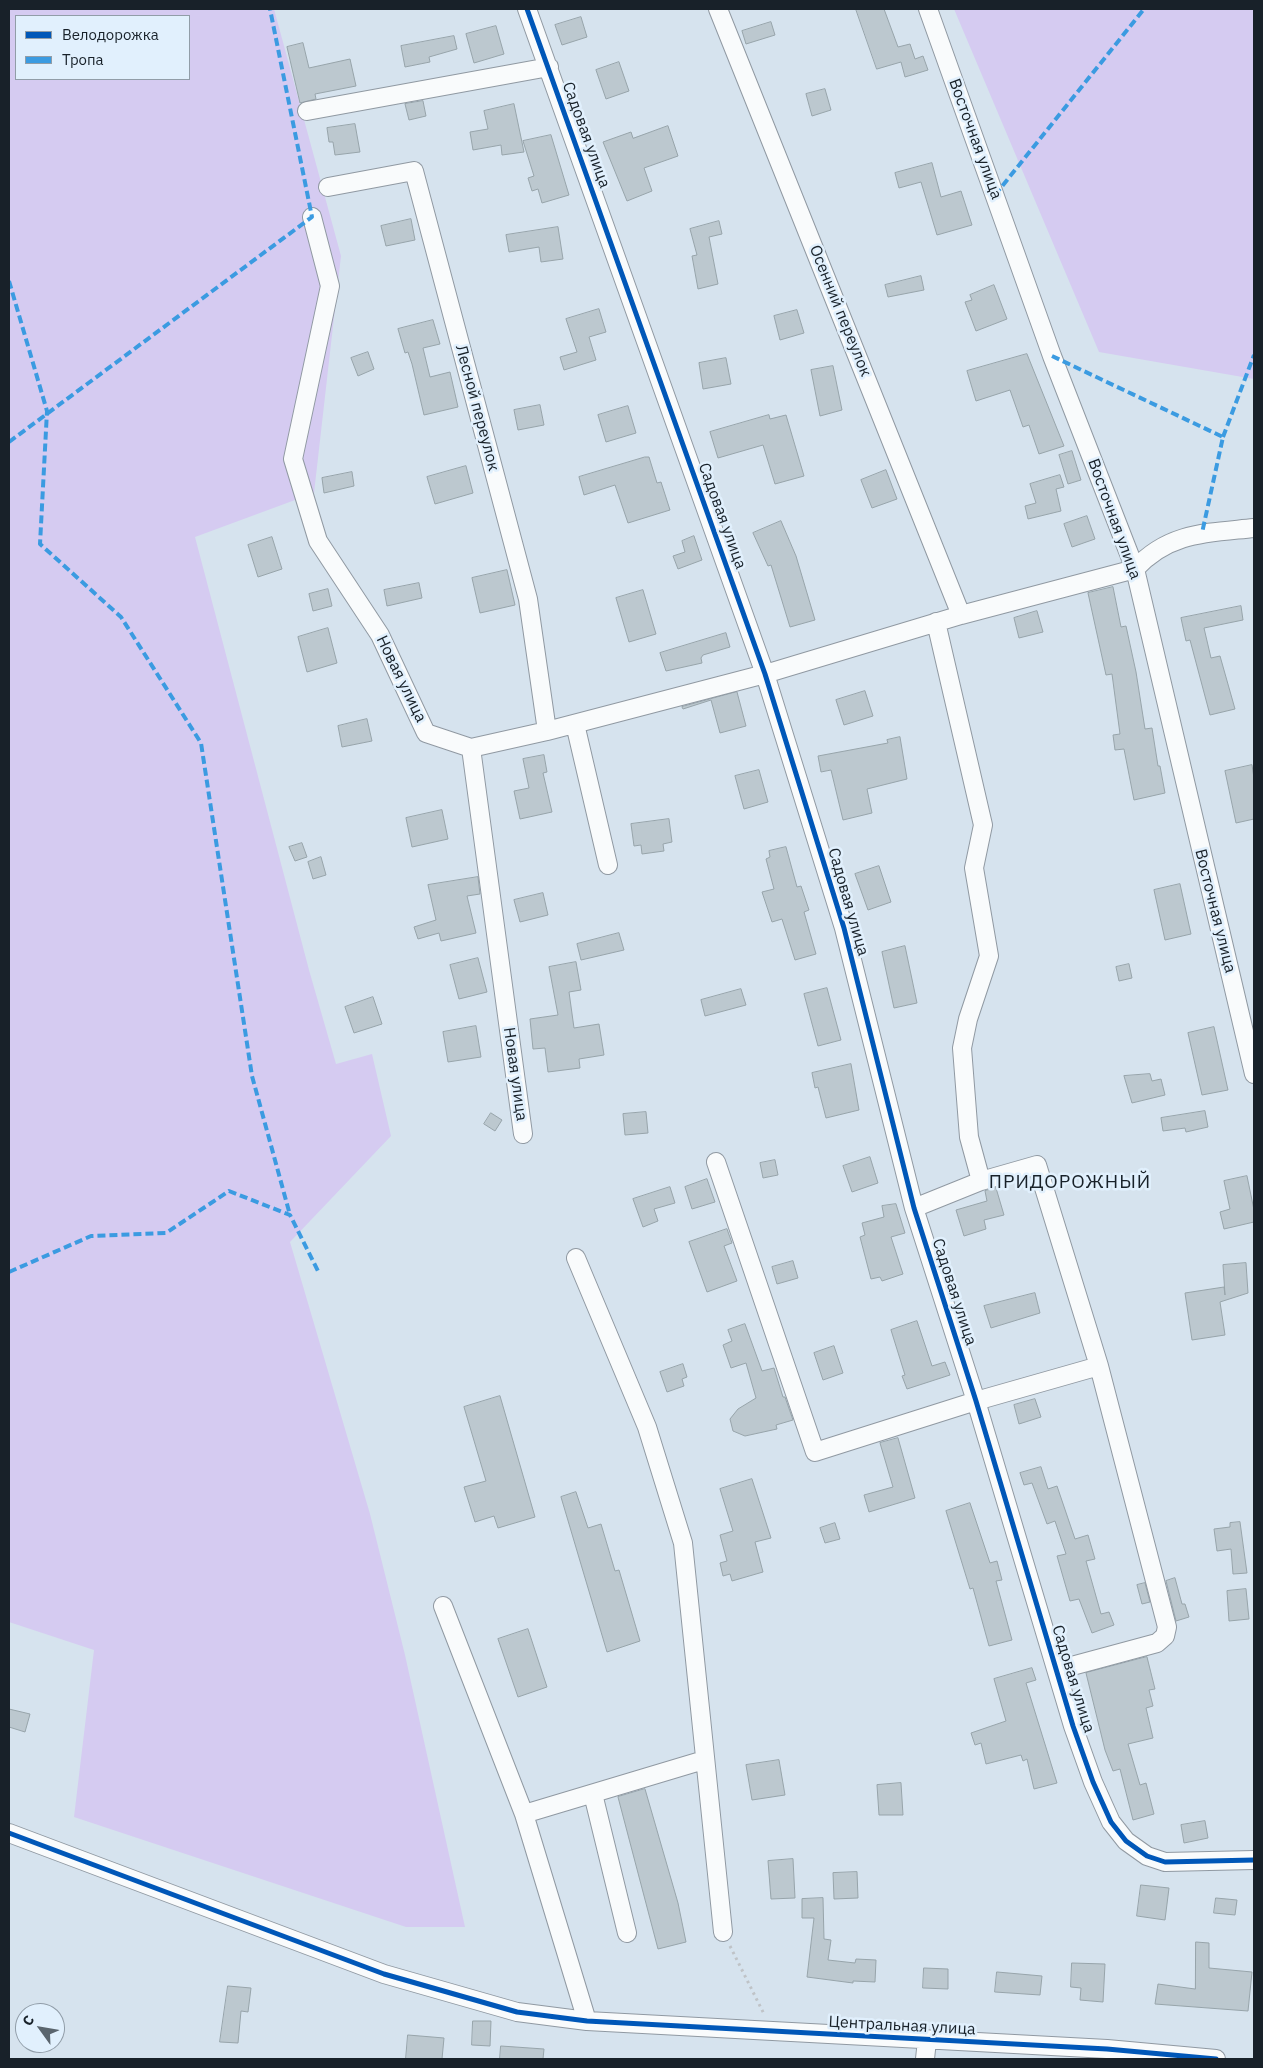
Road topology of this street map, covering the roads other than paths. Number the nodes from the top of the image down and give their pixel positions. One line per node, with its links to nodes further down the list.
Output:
1 (527, 9): 4 (street, Садовая улица)
2 (718, 9): 10 (street, Осенний переулок)
3 (928, 9): 9 (street, Восточная улица)
4 (549, 67): 5 (street); 12 (street, Садовая улица)
5 (307, 111)
6 (328, 188): 14 (street, Лесной переулок)
7 (312, 217): 15 (street, Новая улица)
8 (1254, 528): 9 (street)
9 (1135, 569): 10 (street); 17 (street, Восточная улица)
10 (961, 615): 11 (street)
11 (936, 622): 12 (street); 21 (street)
12 (765, 674): 13 (street); 22 (street, Садовая улица)
13 (575, 724): 14 (street); 16 (street)
14 (547, 731): 15 (street)
15 (471, 748): 19 (street, Новая улица)
16 (608, 865)
17 (1247, 1011): 18 (street, Восточная улица)
18 (1254, 1074)
19 (523, 1134)
20 (716, 1162): 25 (street)
21 (981, 1182): 22 (street); 24 (street)
22 (914, 1208): 25 (street, Садовая улица)
23 (576, 1258): 28 (street)
24 (1099, 1366): 25 (street); 27 (street)
25 (976, 1401): 27 (street, Садовая улица)
26 (444, 1606): 30 (street)
27 (1057, 1670): 32 (street, Садовая улица)
28 (704, 1760): 29 (street); 33 (street)
29 (593, 1794): 30 (street); 34 (street)
30 (524, 1814): 35 (street)
31 (9, 1833): 35 (street, Центральная улица)
32 (1254, 1860)
33 (723, 1932)
34 (626, 1933)
35 (587, 2021): 36 (street, Центральная улица)
36 (927, 2040): 37 (street, Центральная улица); 38 (street)
37 (1107, 2054): 39 (street, Центральная улица)
38 (924, 2059)
39 (1216, 2059)

